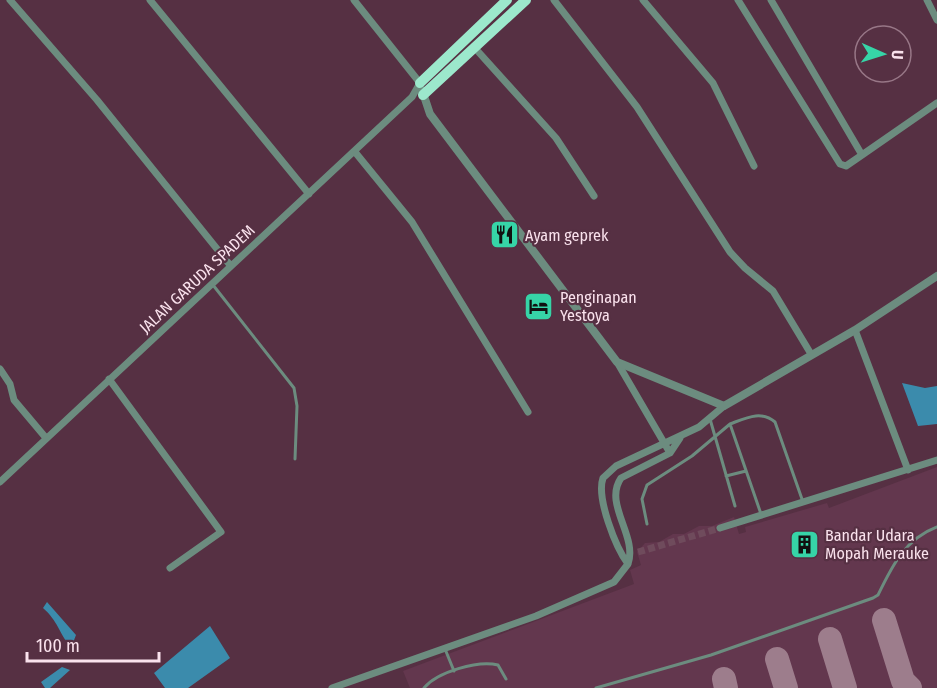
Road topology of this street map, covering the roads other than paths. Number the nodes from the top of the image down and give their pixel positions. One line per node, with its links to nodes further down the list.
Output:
1 (10, 0): 21 (street)
2 (150, 0): 19 (street)
3 (354, 0): 13 (street)
4 (507, 0): 13 (highway)
5 (526, 0): 12 (highway)
6 (554, 0): 25 (street)
7 (643, 0): 18 (street)
8 (738, 0): 17 (street)
9 (771, 0): 17 (street)
10 (927, 0): 11 (street)
11 (937, 20)
12 (474, 47): 14 (highway); 20 (street)
13 (420, 83): 14 (street)
14 (418, 96): 16 (street, JALAN GARUDA SPADEM); 26 (street)
15 (937, 103): 17 (street)
16 (355, 152): 19 (street, JALAN GARUDA SPADEM); 30 (street)
17 (862, 155)
18 (754, 166)
19 (309, 194): 21 (street, JALAN GARUDA SPADEM)
20 (594, 196)
21 (231, 265): 23 (street, JALAN GARUDA SPADEM)
22 (937, 276): 24 (street)
23 (212, 283): 28 (street, JALAN GARUDA SPADEM); 38 (lane)
24 (855, 330): 25 (street); 40 (street)
25 (811, 354): 29 (street)
26 (617, 362): 29 (street); 36 (street)
27 (0, 369): 34 (street)
28 (109, 379): 34 (street, JALAN GARUDA SPADEM); 53 (street)
29 (724, 406): 31 (street)
30 (528, 412)
31 (710, 419): 33 (lane); 35 (street)
32 (730, 424): 33 (lane); 41 (lane); 44 (lane)
33 (715, 437): 42 (lane); 47 (lane)
34 (46, 438): 43 (street, JALAN GARUDA SPADEM)
35 (680, 438): 36 (street); 37 (street)
36 (664, 443): 37 (street); 51 (street)
37 (670, 453): 50 (street)
38 (295, 459)
39 (937, 460): 40 (street)
40 (908, 470): 44 (street)
41 (746, 471): 42 (lane); 46 (lane)
42 (726, 476): 45 (lane)
43 (0, 482)
44 (803, 503): 46 (street)
45 (735, 506)
46 (760, 514): 49 (street)
47 (647, 524)
48 (937, 527): 59 (lane)
49 (720, 528)
50 (635, 553): 51 (street); 52 (street)
51 (622, 557): 52 (street)
52 (628, 564): 54 (street)
53 (170, 568)
54 (445, 649): 55 (lane); 57 (street)
55 (454, 671): 56 (lane); 58 (lane)
56 (506, 679)
57 (332, 688)
58 (424, 688)
59 (596, 688)

